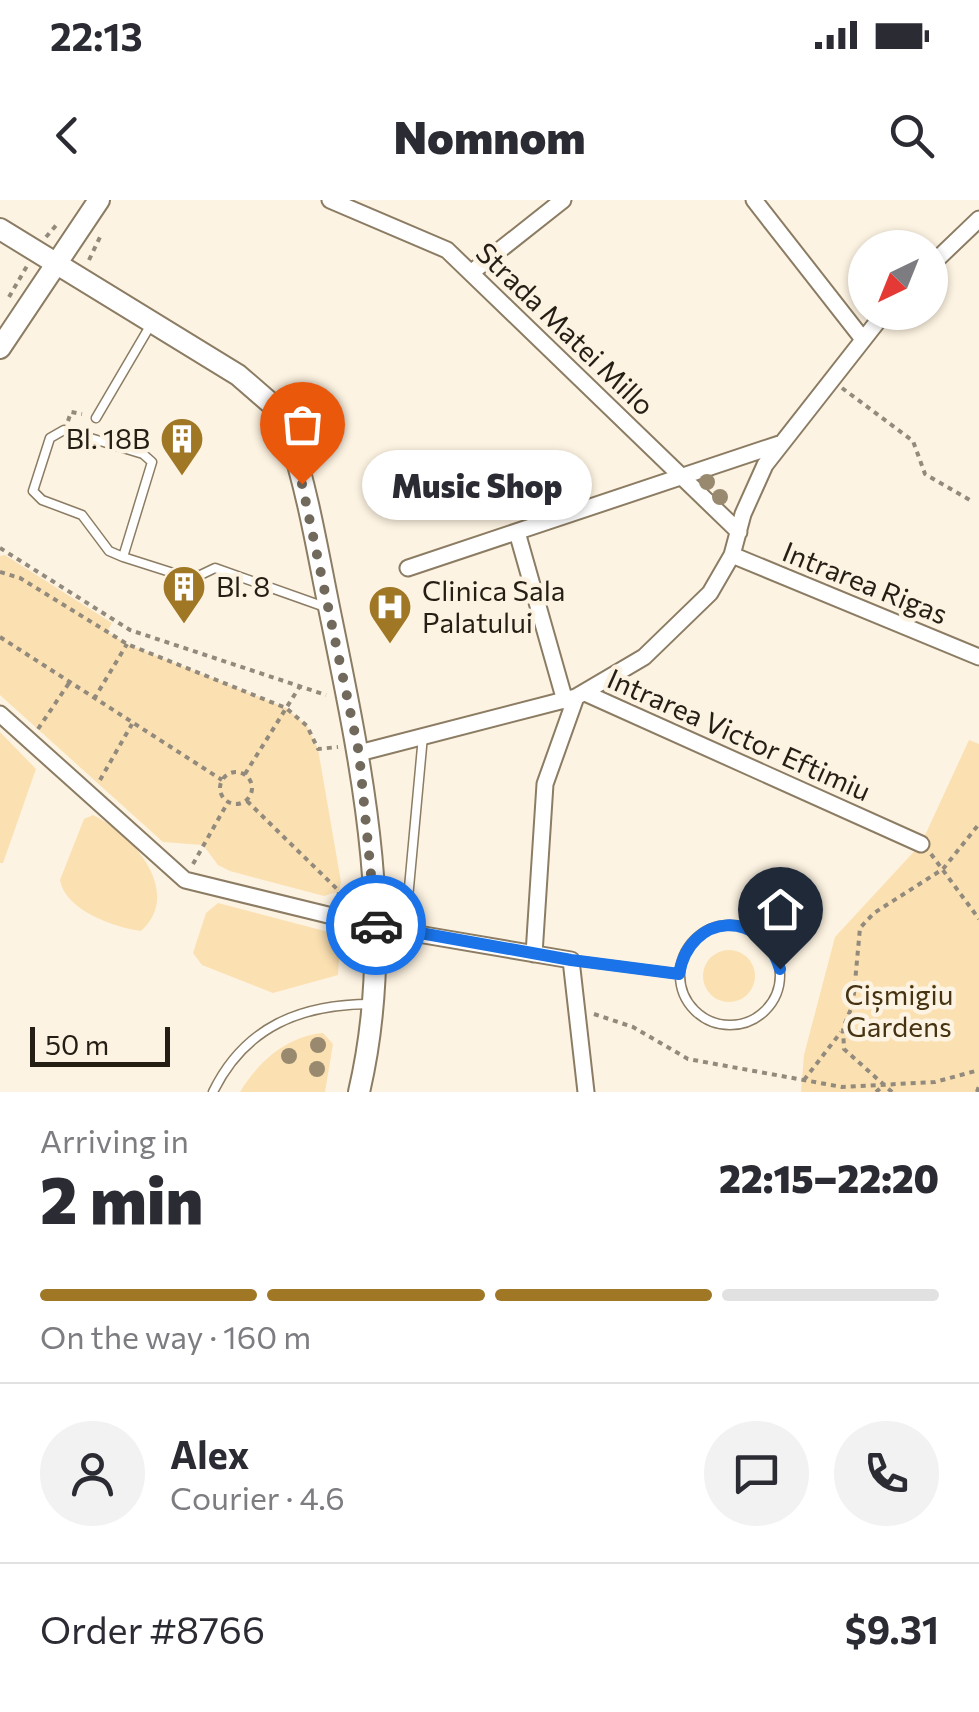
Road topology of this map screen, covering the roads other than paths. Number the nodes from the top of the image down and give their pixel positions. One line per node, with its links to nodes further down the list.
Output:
1 (99, 200): 8 (street)
2 (330, 200): 9 (street, Strada Matei Millo)
3 (563, 200): 9 (street)
4 (754, 200): 12 (street)
5 (979, 218): 7 (street)
6 (0, 229): 8 (street)
7 (948, 248)
8 (54, 262): 10 (street); 13 (street)
9 (472, 272): 16 (street, Strada Matei Millo)
10 (153, 322): 14 (lane); 22 (street)
11 (869, 330): 12 (street)
12 (862, 338): 15 (street)
13 (0, 348)
14 (96, 418)
15 (780, 444): 16 (street); 18 (street)
16 (679, 475): 17 (street); 18 (street, Strada Matei Millo)
17 (518, 532): 21 (street); 24 (street)
18 (739, 532): 19 (street)
19 (732, 555): 23 (street, Intrarea Rigas); 24 (street)
20 (123, 557): 20 (lane); 22 (lane)
21 (408, 568)
22 (329, 608): 27 (street)
23 (979, 658)
24 (575, 697): 26 (street, Intrarea Victor Eftimiu); 28 (street, Intrarea Victor Eftimiu); 31 (street)
25 (0, 714): 29 (street)
26 (424, 735): 27 (street, Intrarea Victor Eftimiu); 30 (lane)
27 (358, 750): 29 (street)
28 (921, 844)
29 (376, 927): 30 (street); 34 (street)
30 (405, 931): 31 (street)
31 (534, 954): 32 (street)
32 (571, 960): 33 (lane); 37 (street)
33 (679, 974): 33 (lane)
34 (375, 1004): 35 (lane); 36 (street)
35 (214, 1092)
36 (360, 1092)
37 (586, 1092)

